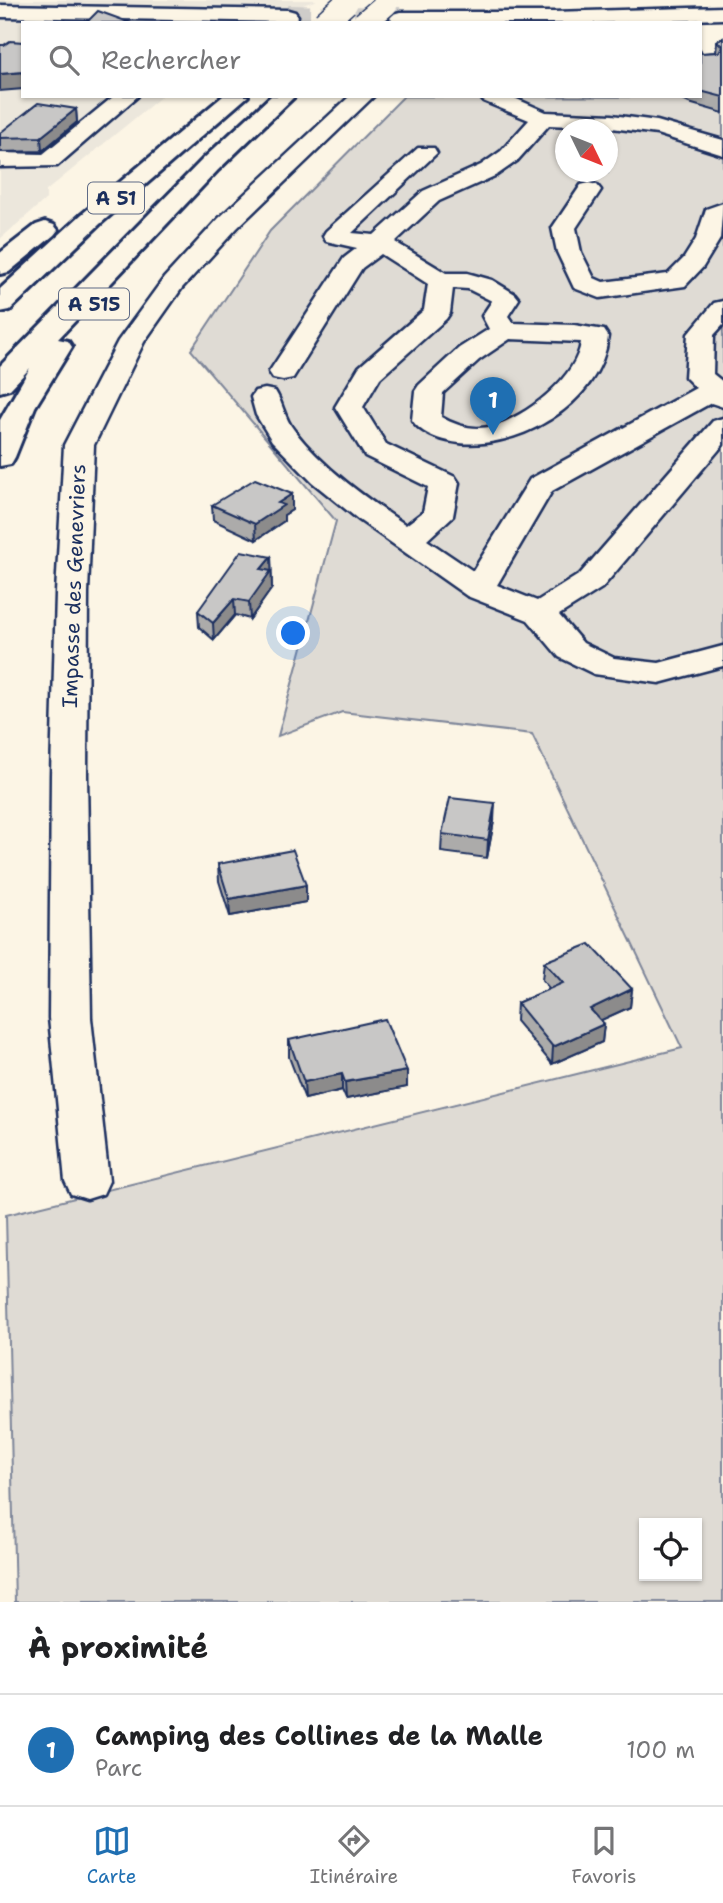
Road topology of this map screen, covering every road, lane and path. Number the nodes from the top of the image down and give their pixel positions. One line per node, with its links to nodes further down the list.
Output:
1 (586, 0): 7 (street)
2 (348, 2): 9 (highway, bridge)
3 (392, 7): 8 (street); 10 (highway, bridge)
4 (18, 10): 6 (street); 14 (street)
5 (723, 13): 11 (street)
6 (288, 16)
7 (601, 17): 8 (street); 11 (street)
8 (444, 20)
9 (326, 21)
10 (367, 21)
11 (678, 21)
12 (702, 24): 13 (street)
13 (723, 25)
14 (0, 31)
15 (125, 98): 24 (street)
16 (220, 98): 29 (highway)
17 (235, 98): 32 (highway, A 51)
18 (282, 98): 25 (highway, A 51)
19 (361, 98): 46 (street, Impasse des Genevriers)
20 (496, 98): 21 (street)
21 (543, 118): 22 (street); 28 (street)
22 (719, 143)
23 (426, 153): 28 (street)
24 (0, 160)
25 (210, 165): 37 (highway, A 51); 41 (highway, A 515)
26 (589, 190): 31 (street)
27 (723, 210): 31 (street)
28 (380, 243): 30 (street); 36 (street)
29 (0, 266)
30 (441, 281): 34 (street); 42 (street)
31 (600, 290): 35 (street)
32 (0, 304)
33 (719, 318): 38 (street)
34 (504, 331): 35 (street); 35 (street)
35 (580, 332)
36 (283, 372)
37 (0, 383)
38 (719, 394): 43 (street)
39 (265, 397): 42 (street)
40 (723, 426): 44 (street)
41 (0, 457)
42 (407, 540): 43 (street)
43 (478, 589): 44 (street)
44 (540, 613): 45 (street)
45 (723, 656)
46 (87, 1181)

